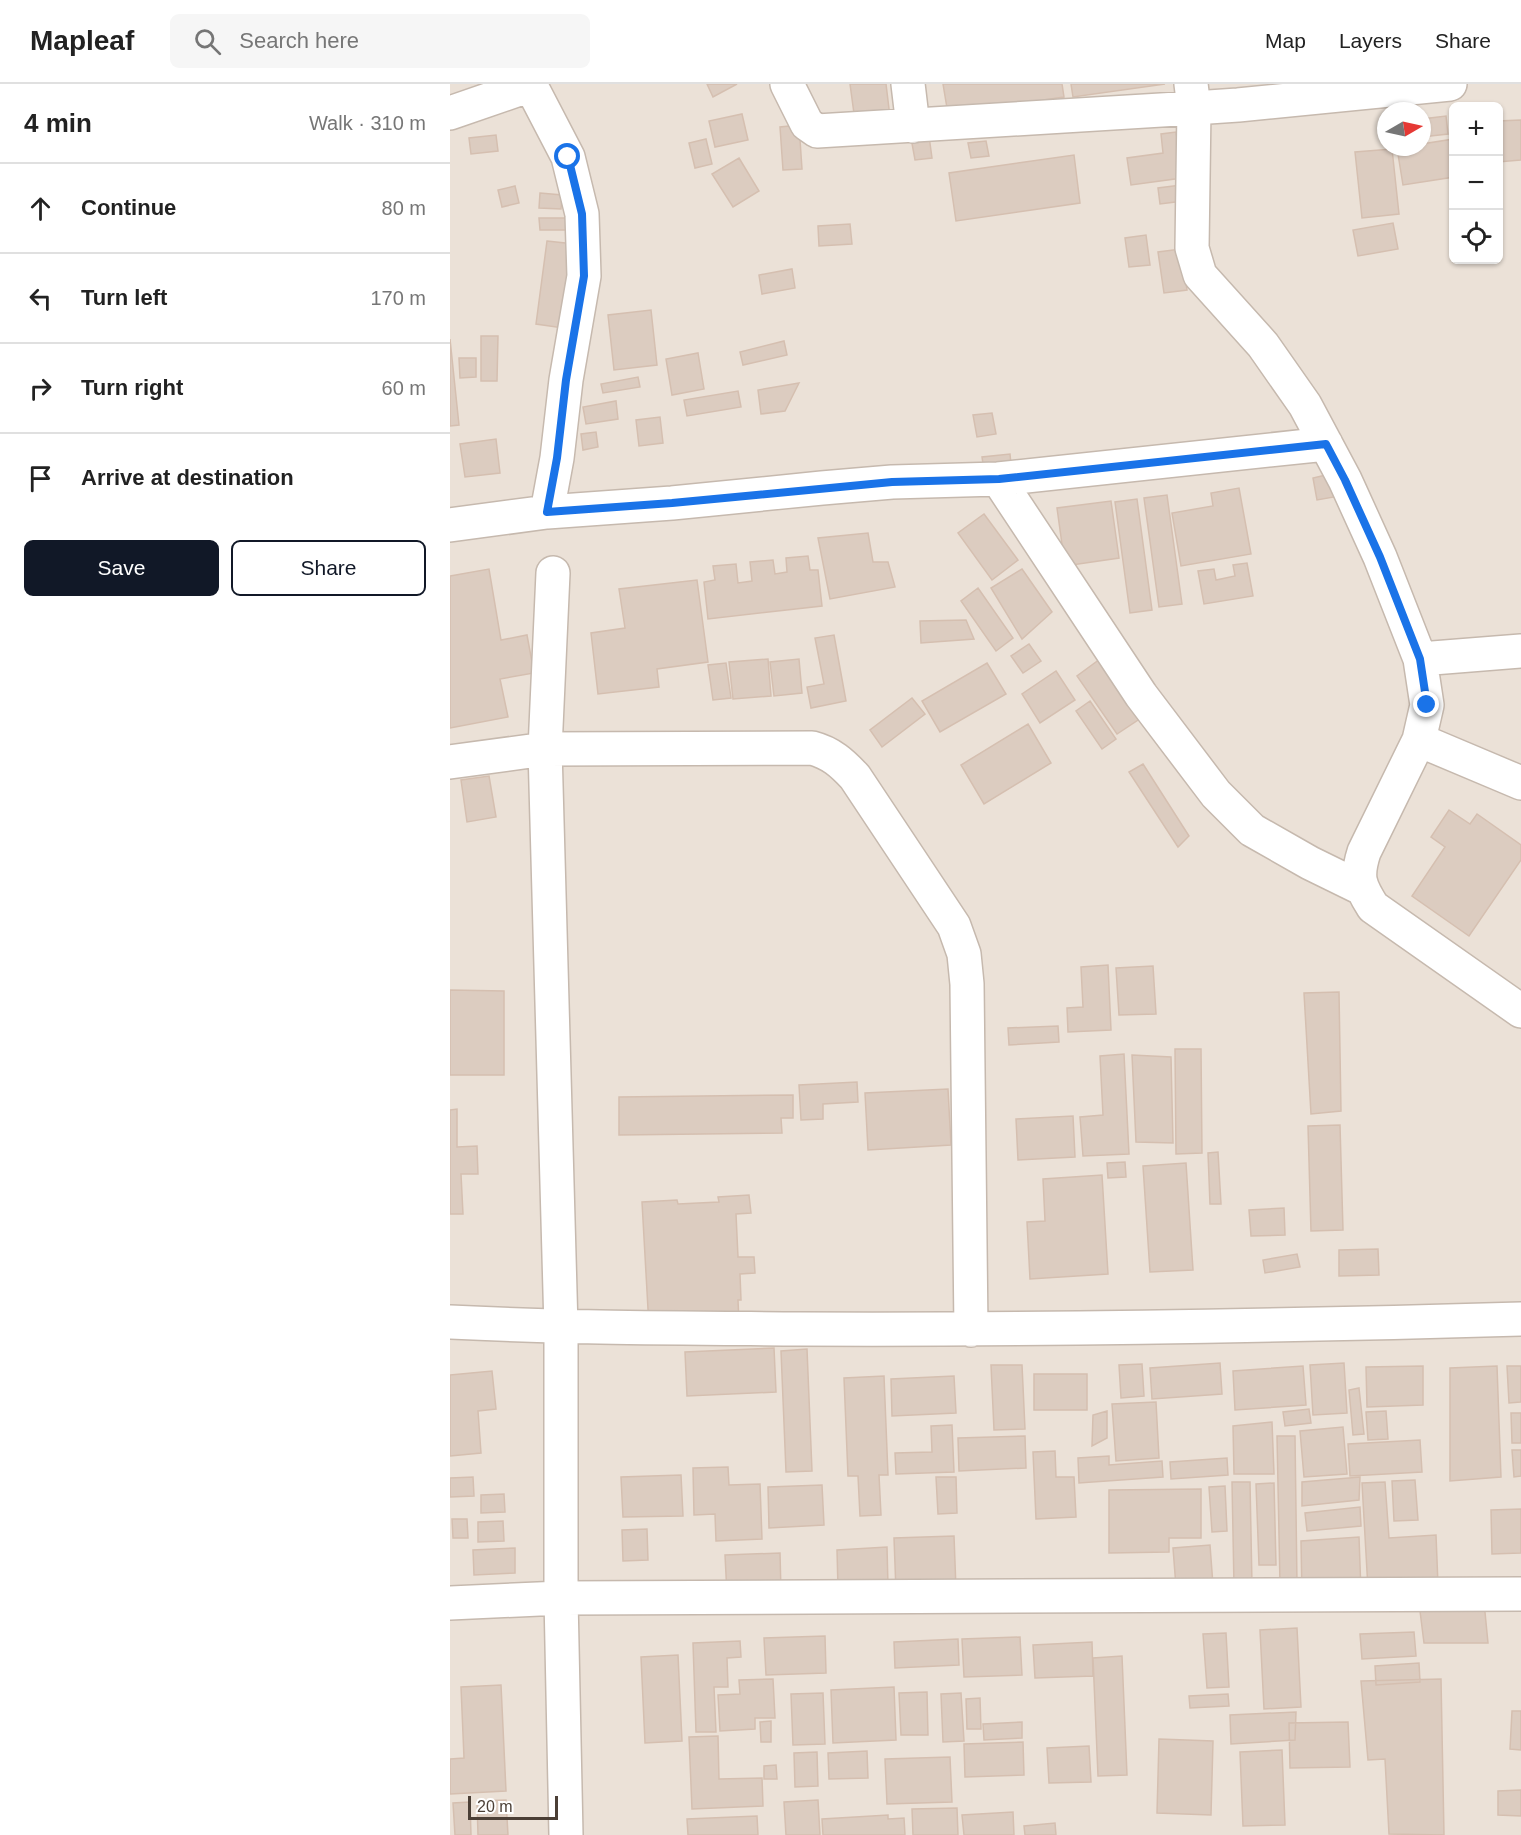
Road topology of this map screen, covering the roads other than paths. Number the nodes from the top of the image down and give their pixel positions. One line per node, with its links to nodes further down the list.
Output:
1 (787, 84): 7 (street)
2 (908, 84): 7 (street)
3 (1450, 84): 5 (street)
4 (530, 85): 6 (street); 10 (street)
5 (1193, 96): 7 (street); 8 (street)
6 (450, 113)
7 (913, 126)
8 (1326, 444): 9 (street); 14 (street)
9 (999, 479): 10 (street); 19 (street)
10 (547, 512): 11 (street)
11 (450, 525)
12 (553, 573): 16 (street)
13 (1521, 651): 14 (street)
14 (1420, 659): 15 (street)
15 (1419, 740): 18 (street); 19 (street)
16 (545, 749): 17 (street); 23 (street); 24 (street)
17 (450, 762)
18 (1521, 783)
19 (1361, 888): 20 (street)
20 (1521, 1011)
21 (1521, 1319): 24 (street)
22 (450, 1322): 23 (street)
23 (561, 1328): 24 (street); 26 (street)
24 (971, 1330)
25 (1521, 1594): 26 (street)
26 (561, 1598): 27 (street); 28 (street)
27 (450, 1603)
28 (566, 1835)

